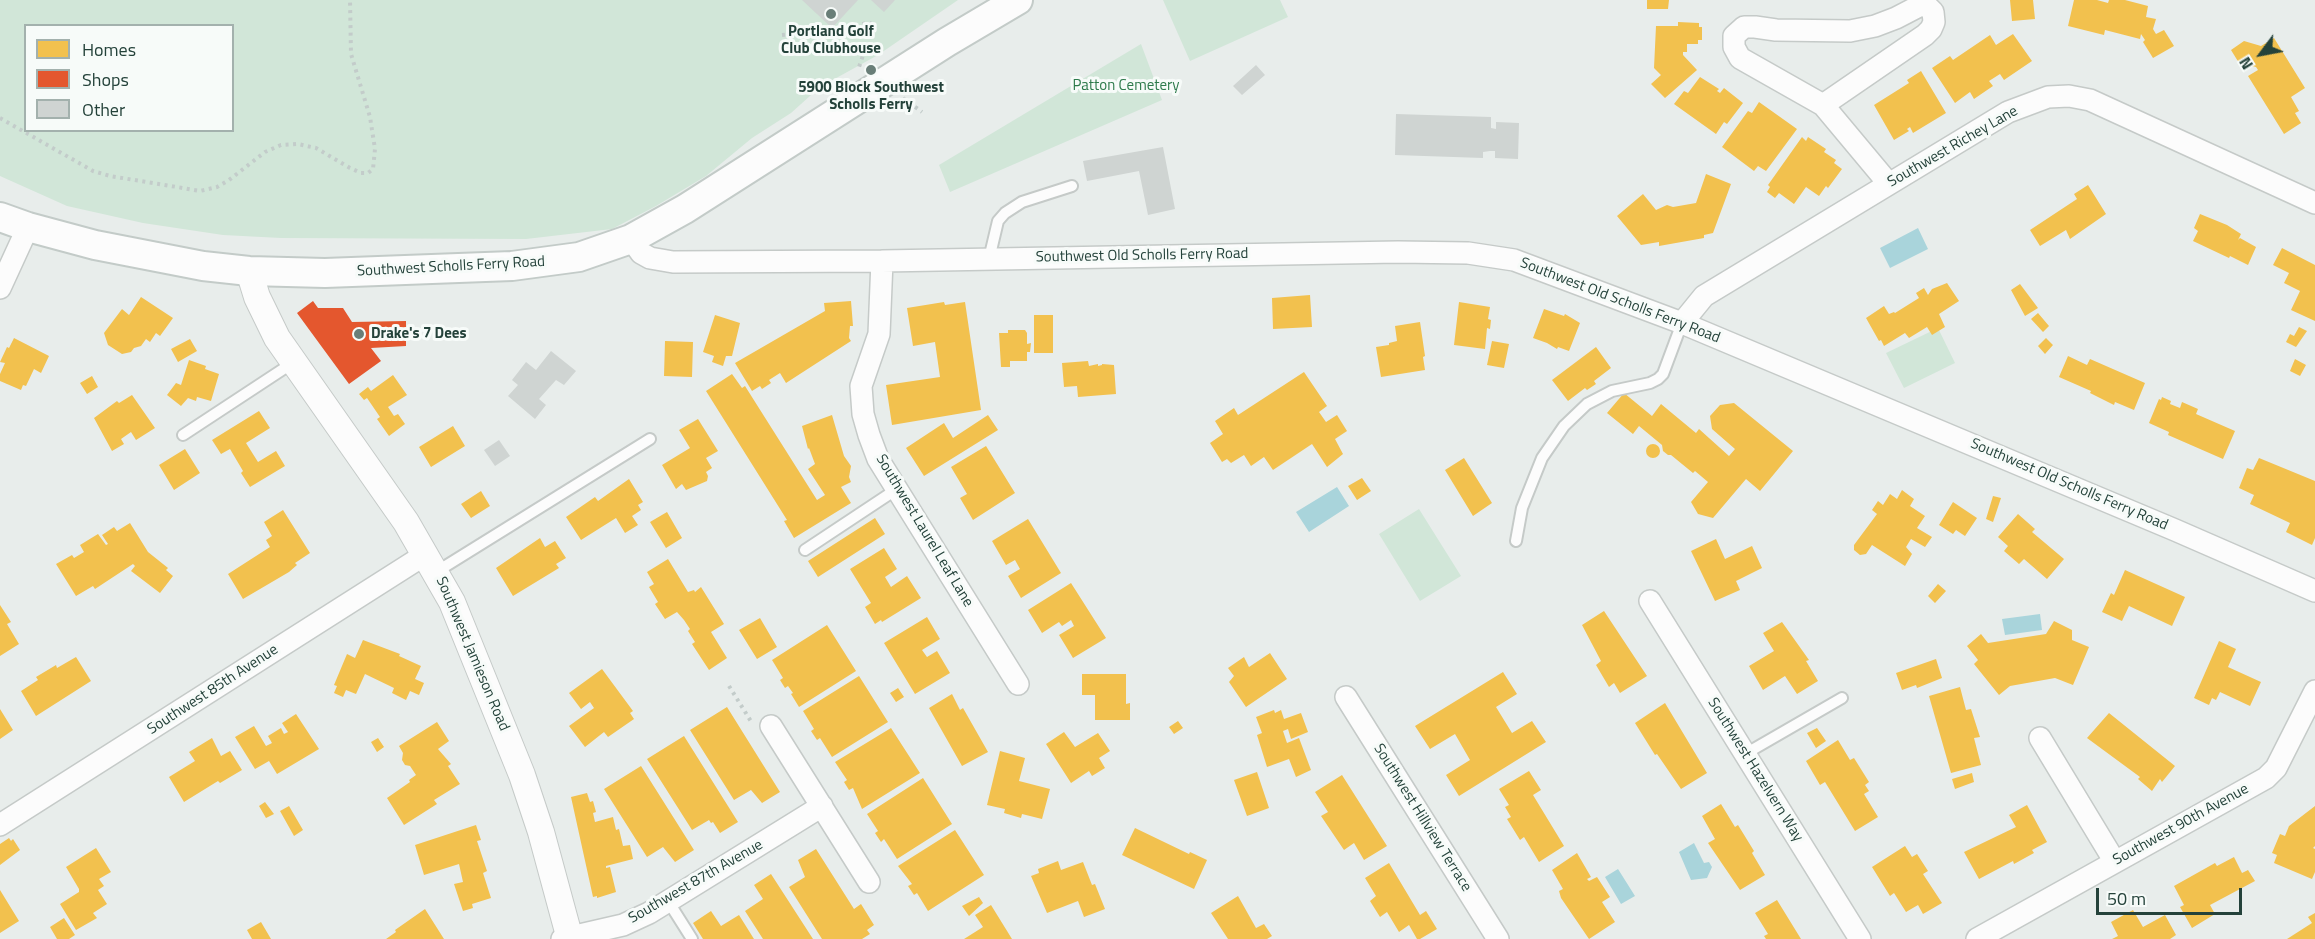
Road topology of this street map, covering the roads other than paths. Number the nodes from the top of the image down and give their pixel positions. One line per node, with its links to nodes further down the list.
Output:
1 (1018, 0): 8 (main road, Southwest Scholls Ferry Road)
2 (1823, 105): 2 (street); 3 (street)
3 (1889, 184): 5 (street, Southwest Richey Lane); 13 (street, Southwest Richey Lane)
4 (1072, 186): 9 (lane)
5 (2315, 203)
6 (0, 217): 7 (main road, Southwest Scholls Ferry Road)
7 (28, 227): 11 (main road, Southwest Scholls Ferry Road); 12 (street)
8 (631, 239): 10 (street, Southwest Old Scholls Ferry Road); 11 (main road, Southwest Scholls Ferry Road)
9 (989, 259): 10 (street, Southwest Old Scholls Ferry Road); 13 (street, Southwest Old Scholls Ferry Road)
10 (882, 261): 17 (street, Southwest Laurel Leaf Lane)
11 (249, 271): 14 (street, Southwest Jamieson Road)
12 (0, 288)
13 (1682, 323): 18 (lane); 21 (street, Southwest Old Scholls Ferry Road)
14 (294, 362): 15 (lane); 20 (street, Southwest Jamieson Road)
15 (183, 435)
16 (650, 439): 20 (lane)
17 (897, 489): 19 (lane); 23 (street, Southwest Laurel Leaf Lane)
18 (1516, 541)
19 (805, 550)
20 (431, 563): 31 (street, Southwest 85th Avenue); 35 (street, Southwest Jamieson Road)
21 (2315, 591)
22 (1650, 601): 29 (street, Southwest Hazelvern Way)
23 (1018, 684)
24 (2315, 691): 32 (street, Southwest 90th Avenue)
25 (1346, 697): 37 (street, Southwest Hillview Terrace)
26 (1842, 698): 29 (lane)
27 (762, 725): 30 (street)
28 (2040, 738): 32 (street)
29 (1745, 754): 38 (street, Southwest Hazelvern Way)
30 (822, 806): 33 (street); 34 (street, Southwest 87th Avenue)
31 (0, 825)
32 (2115, 862): 39 (street, Southwest 90th Avenue)
33 (869, 882)
34 (669, 901): 35 (street, Southwest 87th Avenue); 36 (lane)
35 (567, 938)
36 (692, 939)
37 (1498, 939)
38 (1860, 939)
39 (1977, 939)

